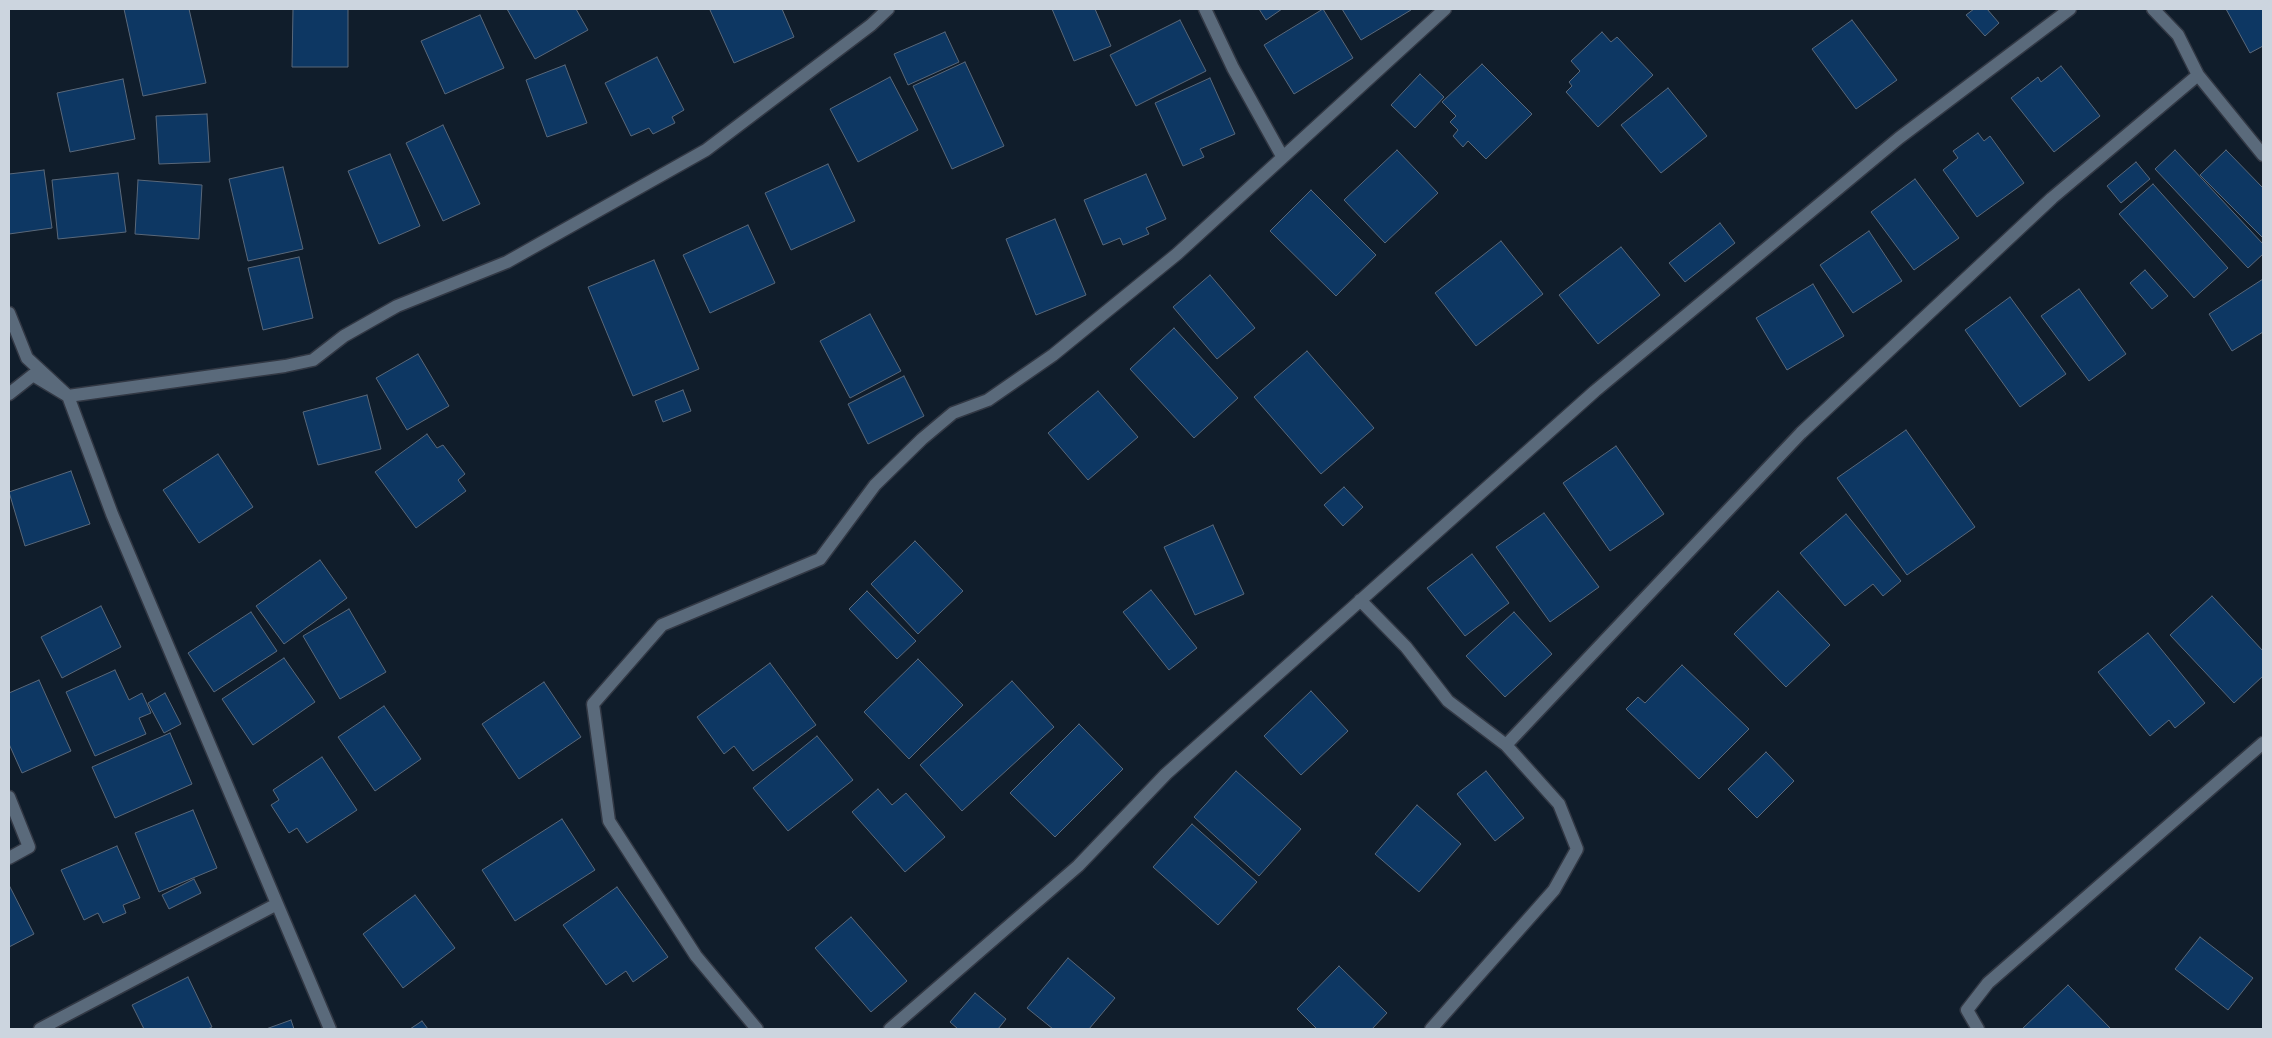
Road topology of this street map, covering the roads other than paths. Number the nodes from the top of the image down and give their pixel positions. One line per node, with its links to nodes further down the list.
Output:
1 (888, 9): 11 (street)
2 (1205, 9): 8 (street)
3 (1445, 9): 8 (street)
4 (2070, 9): 12 (street)
5 (2152, 9): 6 (street)
6 (2198, 75): 7 (street); 14 (street)
7 (2263, 155)
8 (1282, 156): 20 (street)
9 (9, 313): 11 (street)
10 (9, 394): 11 (street)
11 (68, 396): 17 (street)
12 (1360, 600): 14 (street); 21 (street)
13 (2263, 743): 23 (street)
14 (1506, 745): 22 (street)
15 (9, 797): 16 (street)
16 (9, 858)
17 (277, 904): 18 (street); 19 (street)
18 (40, 1029)
19 (330, 1029)
20 (757, 1029)
21 (890, 1029)
22 (1431, 1029)
23 (1978, 1029)

